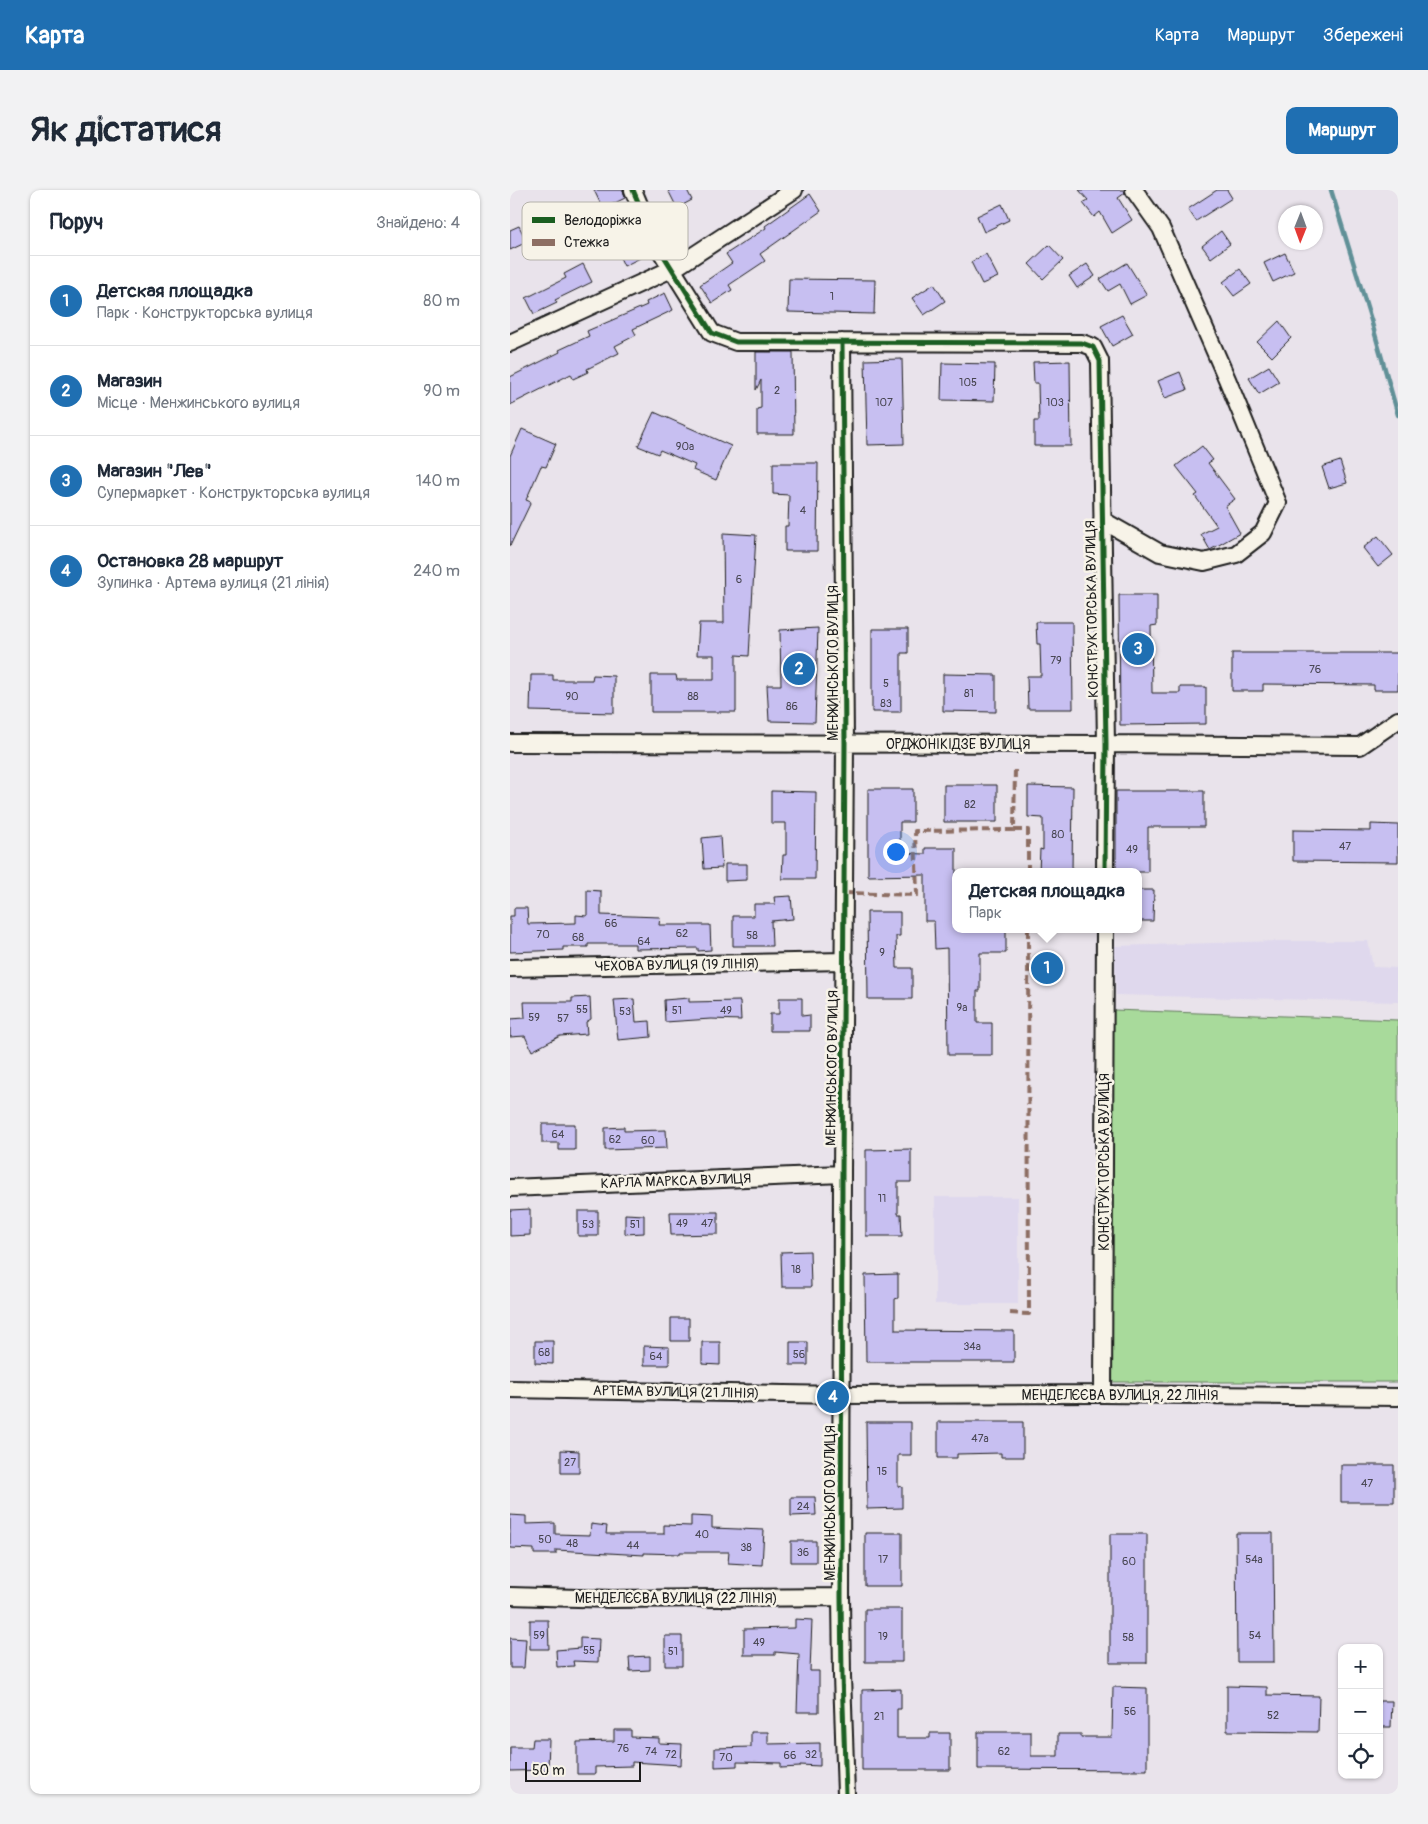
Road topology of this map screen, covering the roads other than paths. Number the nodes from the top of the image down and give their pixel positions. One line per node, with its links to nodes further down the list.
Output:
1 (633, 190): 4 (street)
2 (794, 190): 5 (street)
3 (1134, 190): 11 (street)
4 (638, 202)
5 (688, 259)
6 (666, 260): 8 (street)
7 (686, 260): 8 (street)
8 (672, 269): 9 (street); 10 (street)
9 (842, 342): 11 (street, КОНСТРУКТОРСЬКА ВУЛИЦЯ); 14 (street, МЕНЖИНСЬКОГО ВУЛИЦЯ)
10 (510, 343)
11 (1102, 520): 15 (street, КОНСТРУКТОРСЬКА ВУЛИЦЯ)
12 (1398, 720): 15 (street, ОРДЖОНІКІДЗЕ ВУЛИЦЯ)
13 (510, 743): 14 (street, ОРДЖОНІКІДЗЕ ВУЛИЦЯ)
14 (844, 743): 15 (street, ОРДЖОНІКІДЗЕ ВУЛИЦЯ); 18 (street, МЕНЖИНСЬКОГО ВУЛИЦЯ)
15 (1106, 744): 16 (street, КОНСТРУКТОРСЬКА ВУЛИЦЯ)
16 (1105, 868)
17 (1105, 933): 23 (street, КОНСТРУКТОРСЬКА ВУЛИЦЯ)
18 (844, 961): 19 (street, ЧЕХОВА ВУЛИЦЯ (19 ЛIНIЯ)); 20 (street, МЕНЖИНСЬКОГО ВУЛИЦЯ)
19 (510, 968)
20 (842, 1174): 21 (street, КАРЛА МАРКСА ВУЛИЦЯ); 24 (street, МЕНЖИНСЬКОГО ВУЛИЦЯ)
21 (510, 1188)
22 (510, 1389): 24 (street, АРТЕМА ВУЛИЦЯ (21 ЛIНIЯ))
23 (1103, 1394): 24 (street, МЕНДЕЛЄЄВА ВУЛИЦЯ, 22 ЛІНІЯ); 25 (street, МЕНДЕЛЄЄВА ВУЛИЦЯ, 22 ЛІНІЯ)
24 (842, 1396): 27 (street, МЕНЖИНСЬКОГО ВУЛИЦЯ)
25 (1398, 1397)
26 (510, 1596): 27 (street, МЕНДЕЛЄЄВА ВУЛИЦЯ (22 ЛIНIЯ))
27 (841, 1597): 28 (street, МЕНЖИНСЬКОГО ВУЛИЦЯ)
28 (846, 1794)

